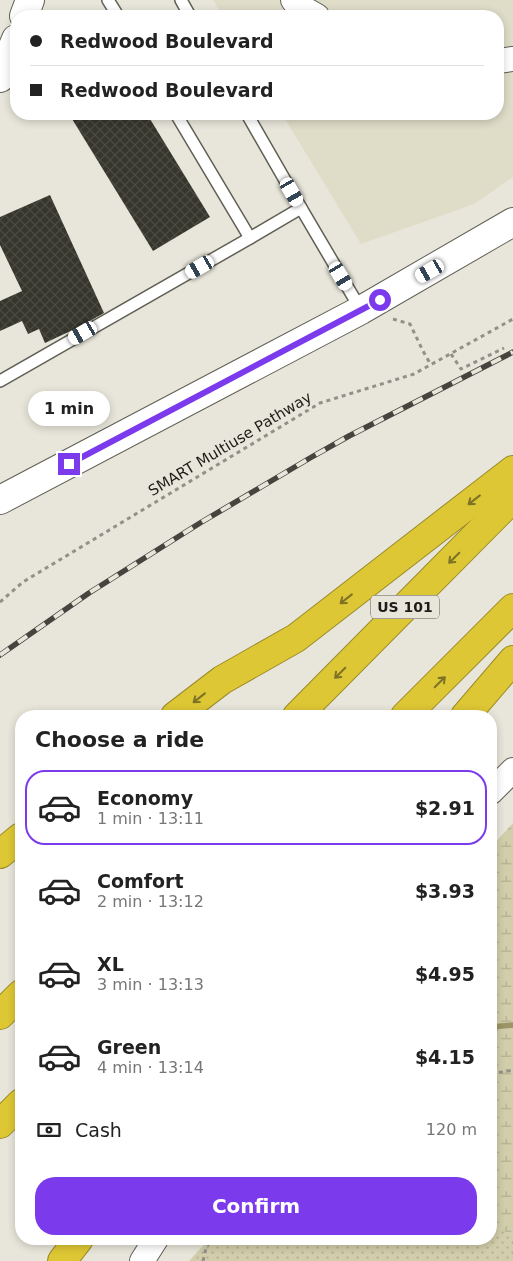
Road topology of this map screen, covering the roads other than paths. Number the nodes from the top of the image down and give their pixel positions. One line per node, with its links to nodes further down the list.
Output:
1 (293, 0): 2 (street)
2 (306, 10)
3 (10, 54): 4 (street)
4 (0, 78)
5 (180, 120): 9 (lane)
6 (250, 120): 7 (lane)
7 (301, 208): 9 (lane); 10 (lane)
8 (513, 222): 10 (street)
9 (250, 238): 11 (lane)
10 (371, 305): 14 (street)
11 (0, 381)
12 (513, 470): 17 (highway, one-way to 17)
13 (513, 498): 18 (highway, US 101, one-way to 18)
14 (0, 500)
15 (513, 608): 19 (highway, one-way to 15)
16 (513, 660): 20 (highway)
17 (184, 710)
18 (303, 710)
19 (412, 710)
20 (470, 710)
21 (513, 770): 22 (street)
22 (497, 786)
23 (15, 842): 24 (highway)
24 (0, 854)
25 (15, 1000): 26 (highway)
26 (0, 1015)
27 (15, 1109): 28 (highway)
28 (0, 1124)
29 (74, 1245): 31 (highway)
30 (152, 1245): 32 (street)
31 (62, 1261)
32 (142, 1261)

